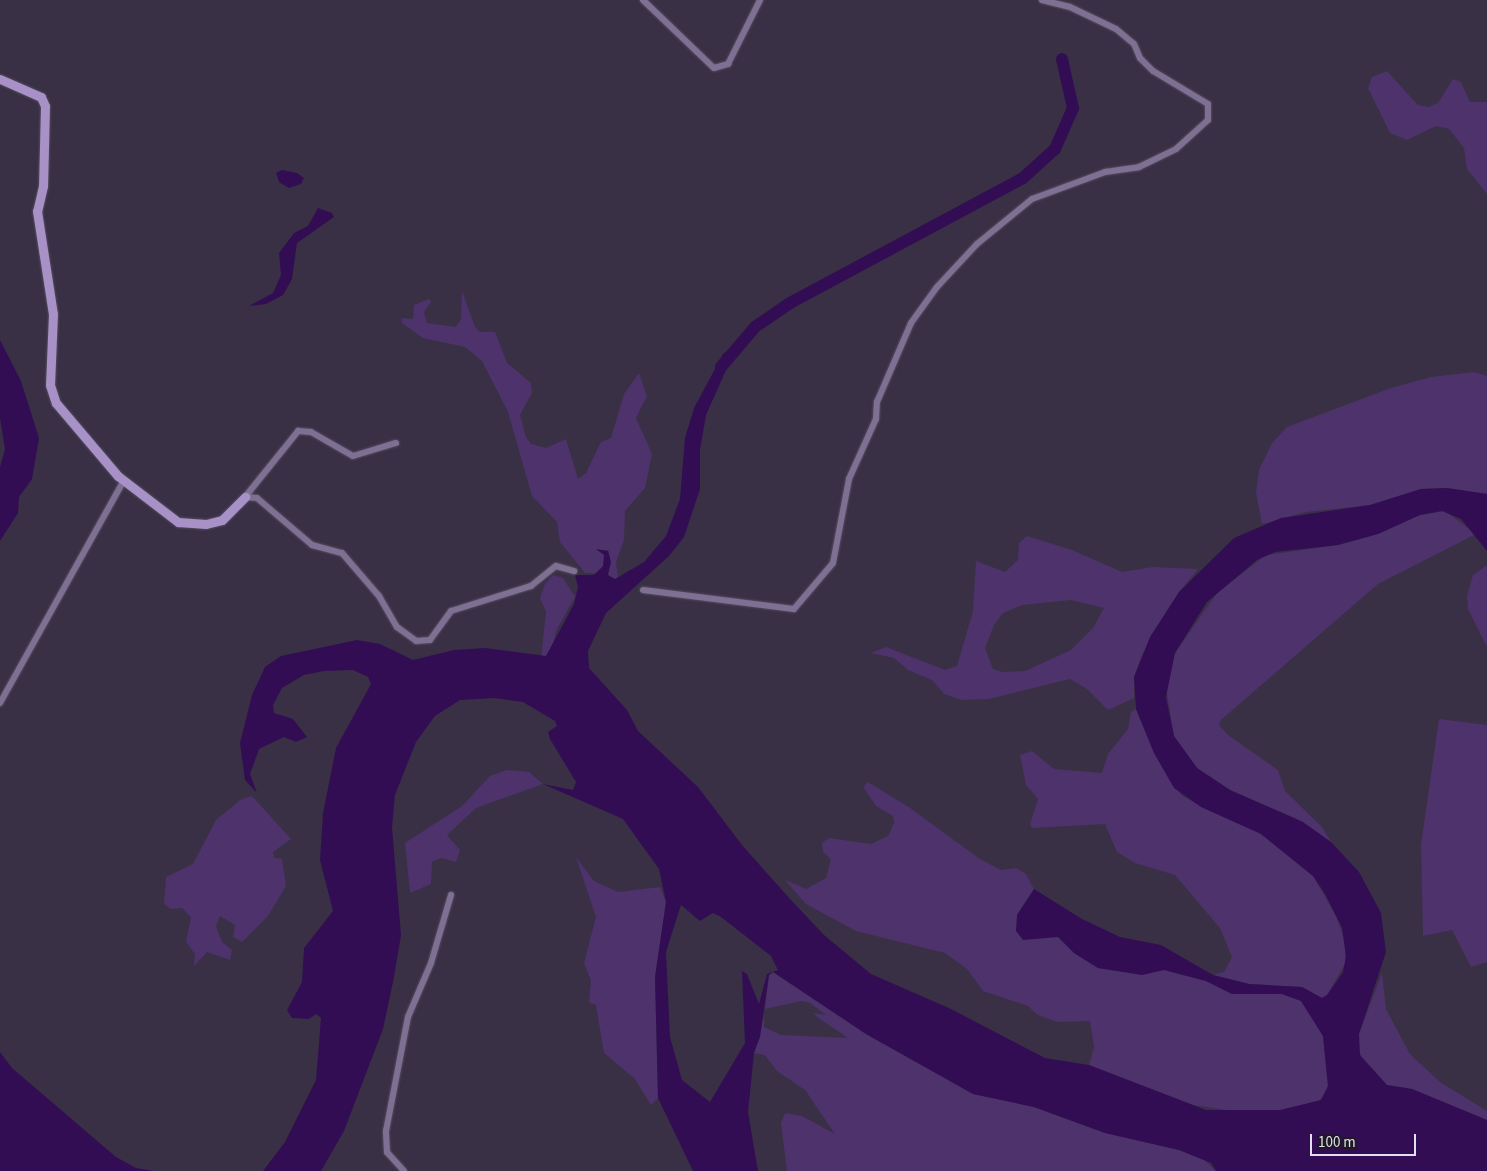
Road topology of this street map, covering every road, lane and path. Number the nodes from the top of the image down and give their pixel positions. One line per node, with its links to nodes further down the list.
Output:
1 (643, 0): 2 (street)
2 (760, 0)
3 (1042, 0): 9 (street)
4 (0, 78): 6 (street)
5 (396, 443): 7 (street)
6 (124, 480): 7 (street); 10 (street)
7 (245, 496): 8 (street)
8 (574, 572)
9 (643, 590)
10 (0, 703)
11 (451, 895): 12 (street)
12 (404, 1171)

